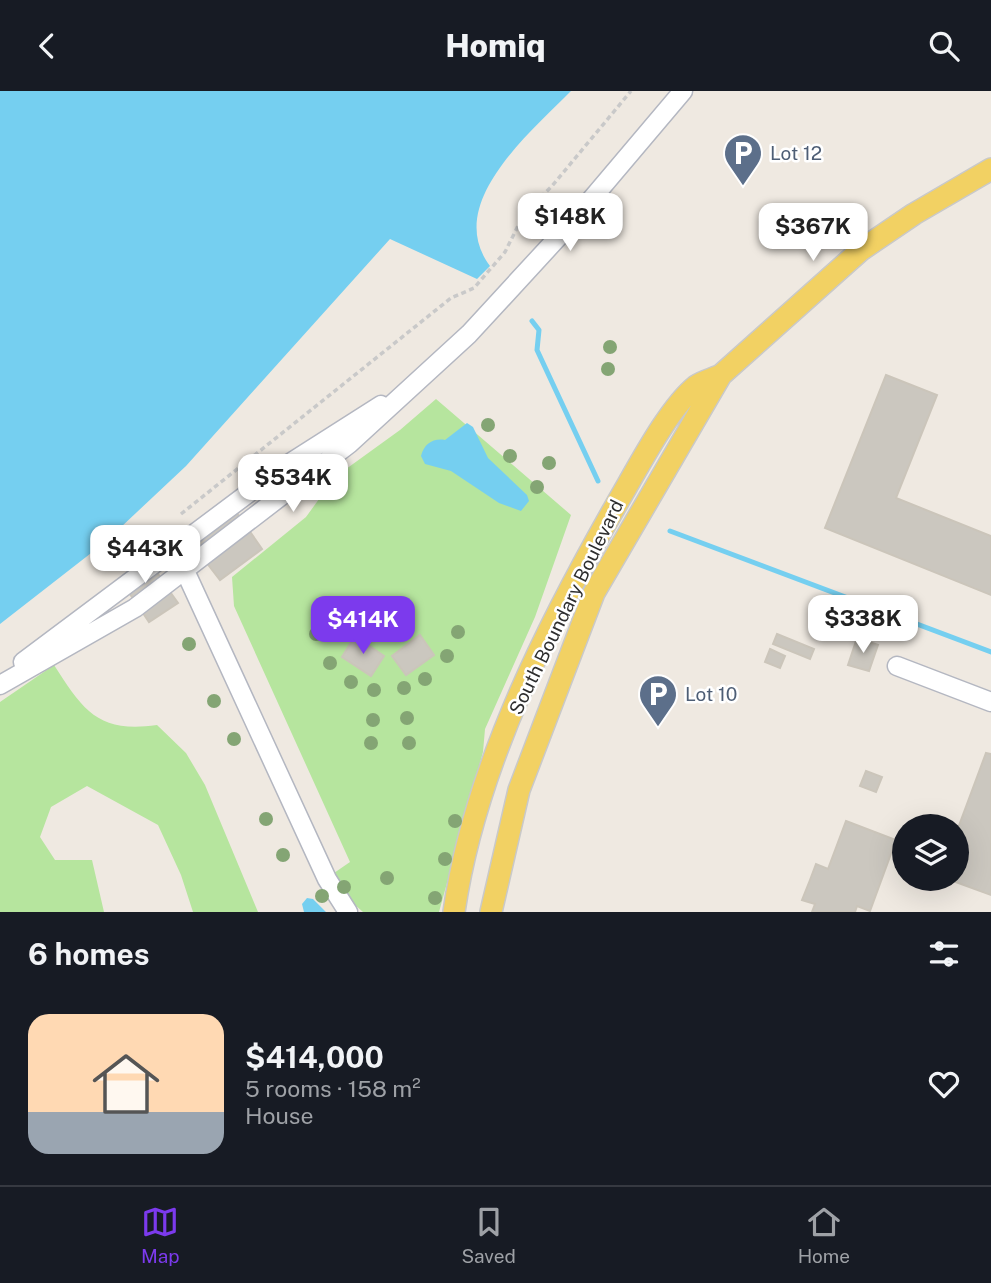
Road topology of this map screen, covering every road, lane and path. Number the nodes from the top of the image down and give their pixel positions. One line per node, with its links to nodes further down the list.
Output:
1 (631, 91): 6 (path)
2 (683, 91): 5 (street)
3 (991, 169): 4 (main road, South Boundary Boulevard)
4 (721, 376): 13 (main road, South Boundary Boulevard); 14 (main road, South Boundary Boulevard)
5 (420, 382): 7 (street); 8 (street)
6 (181, 514)
7 (172, 549): 8 (street); 10 (street)
8 (187, 570): 10 (street); 12 (street)
9 (897, 666): 11 (street)
10 (0, 683)
11 (991, 702)
12 (348, 912)
13 (454, 912)
14 (491, 912)

